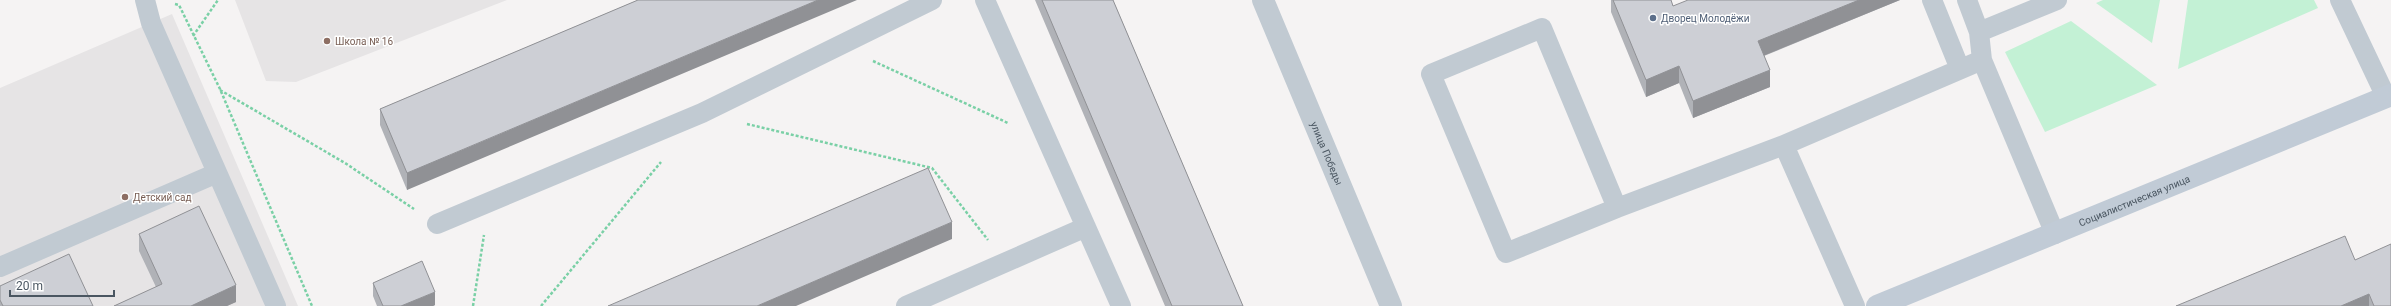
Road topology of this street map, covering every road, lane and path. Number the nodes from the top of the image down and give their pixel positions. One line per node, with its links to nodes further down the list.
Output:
1 (145, 0): 22 (lane)
2 (218, 0): 12 (path)
3 (932, 0): 13 (lane)
4 (985, 0): 19 (lane)
5 (1262, 0): 36 (street, улица Победы)
6 (1932, 0): 15 (lane)
7 (1967, 0): 11 (lane)
8 (2057, 0): 11 (lane)
9 (2340, 0): 17 (lane)
10 (168, 2): 12 (path)
11 (1980, 32): 14 (lane)
12 (193, 36): 16 (path)
13 (840, 45): 18 (lane); 19 (path)
14 (1982, 60): 15 (lane); 27 (lane)
15 (1960, 69): 20 (lane)
16 (220, 89): 25 (path); 31 (path)
17 (2389, 96): 27 (main road, Социалистическая улица)
18 (702, 113): 23 (lane); 28 (path)
19 (1047, 141): 26 (lane)
20 (1784, 145): 24 (lane); 37 (lane)
21 (662, 161): 33 (path)
22 (217, 173): 29 (lane); 30 (lane)
23 (489, 203): 25 (lane); 32 (path)
24 (1617, 208): 24 (lane)
25 (437, 224)
26 (1086, 227): 28 (lane); 35 (lane)
27 (2055, 234): 38 (main road, Социалистическая улица)
28 (1005, 262): 34 (lane)
29 (0, 267)
30 (276, 306)
31 (312, 306)
32 (473, 306)
33 (541, 306)
34 (906, 306)
35 (1121, 306)
36 (1391, 306)
37 (1855, 306)
38 (1877, 306)

